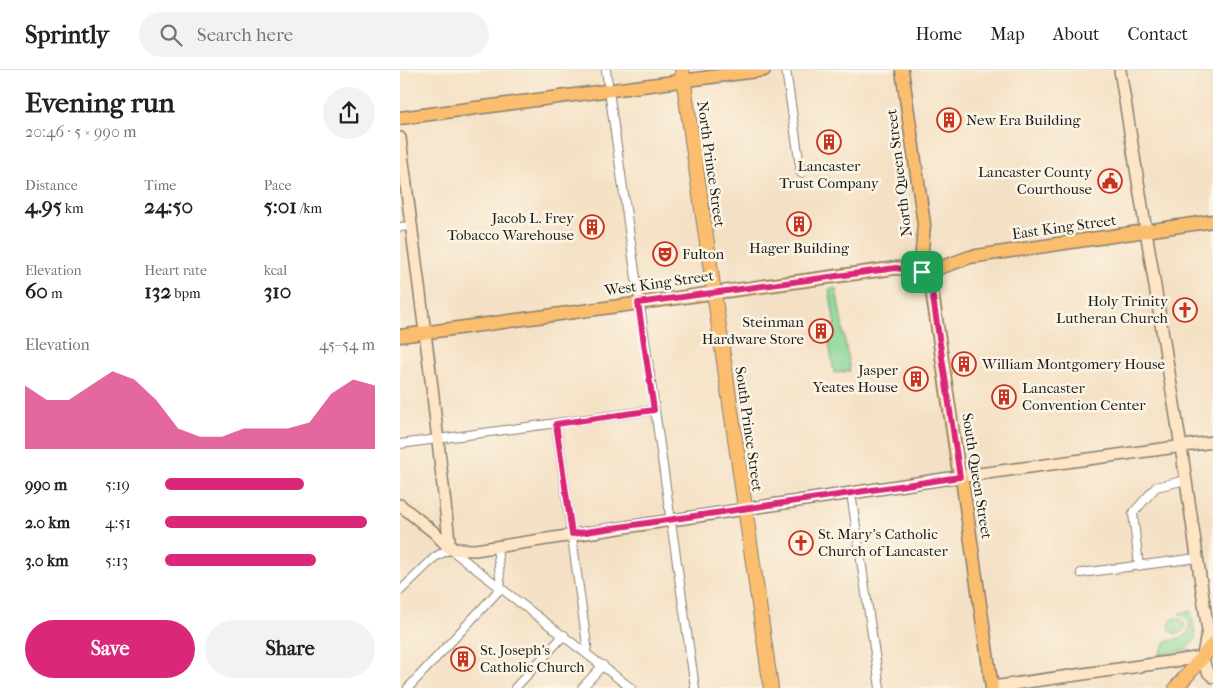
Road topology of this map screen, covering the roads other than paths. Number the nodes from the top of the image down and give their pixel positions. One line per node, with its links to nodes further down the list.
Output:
1 (606, 70): 7 (street)
2 (764, 70): 6 (main road)
3 (786, 70): 10 (street)
4 (902, 70): 14 (main road, North Queen Street)
5 (1120, 70): 13 (street)
6 (683, 75): 7 (main road); 15 (highway, North Prince Street)
7 (609, 90): 8 (main road); 16 (street)
8 (400, 118)
9 (400, 138): 12 (street)
10 (801, 173)
11 (1213, 222): 13 (main road, East King Street)
12 (406, 227): 17 (street)
13 (1145, 231): 14 (main road, East King Street); 24 (street)
14 (922, 272): 15 (main road, West King Street); 25 (main road, South Queen Street)
15 (713, 292): 16 (main road, West King Street); 29 (highway, South Prince Street)
16 (638, 303): 17 (main road, West King Street); 19 (street)
17 (425, 332): 18 (main road, West King Street); 21 (street)
18 (400, 336)
19 (654, 410): 20 (street); 30 (street)
20 (556, 424): 21 (street); 31 (street)
21 (438, 439): 23 (street); 33 (street)
22 (1213, 442): 24 (street)
23 (400, 444)
24 (1181, 447): 25 (street); 26 (street)
25 (960, 477): 27 (street); 52 (main road, South Queen Street)
26 (1186, 480): 34 (street); 35 (street)
27 (851, 493): 29 (street); 51 (street)
28 (400, 505): 33 (street)
29 (744, 509): 30 (street); 50 (highway, South Prince Street)
30 (670, 520): 31 (street); 49 (street)
31 (572, 534): 32 (street); 41 (street)
32 (497, 546): 33 (street); 37 (street)
33 (450, 549): 37 (street); 38 (street)
34 (1197, 558): 35 (street); 42 (street)
35 (1140, 566): 36 (street)
36 (1081, 573)
37 (501, 588): 39 (street); 45 (street)
38 (400, 591)
39 (564, 635): 41 (street); 46 (street)
40 (1213, 645): 42 (highway)
41 (586, 652): 43 (street)
42 (1208, 661): 44 (street); 52 (street); 53 (highway)
43 (603, 666): 47 (street); 48 (street)
44 (1213, 677)
45 (408, 688)
46 (515, 688)
47 (582, 688)
48 (631, 688)
49 (695, 688)
50 (772, 688)
51 (880, 688)
52 (989, 688)
53 (1176, 688)

